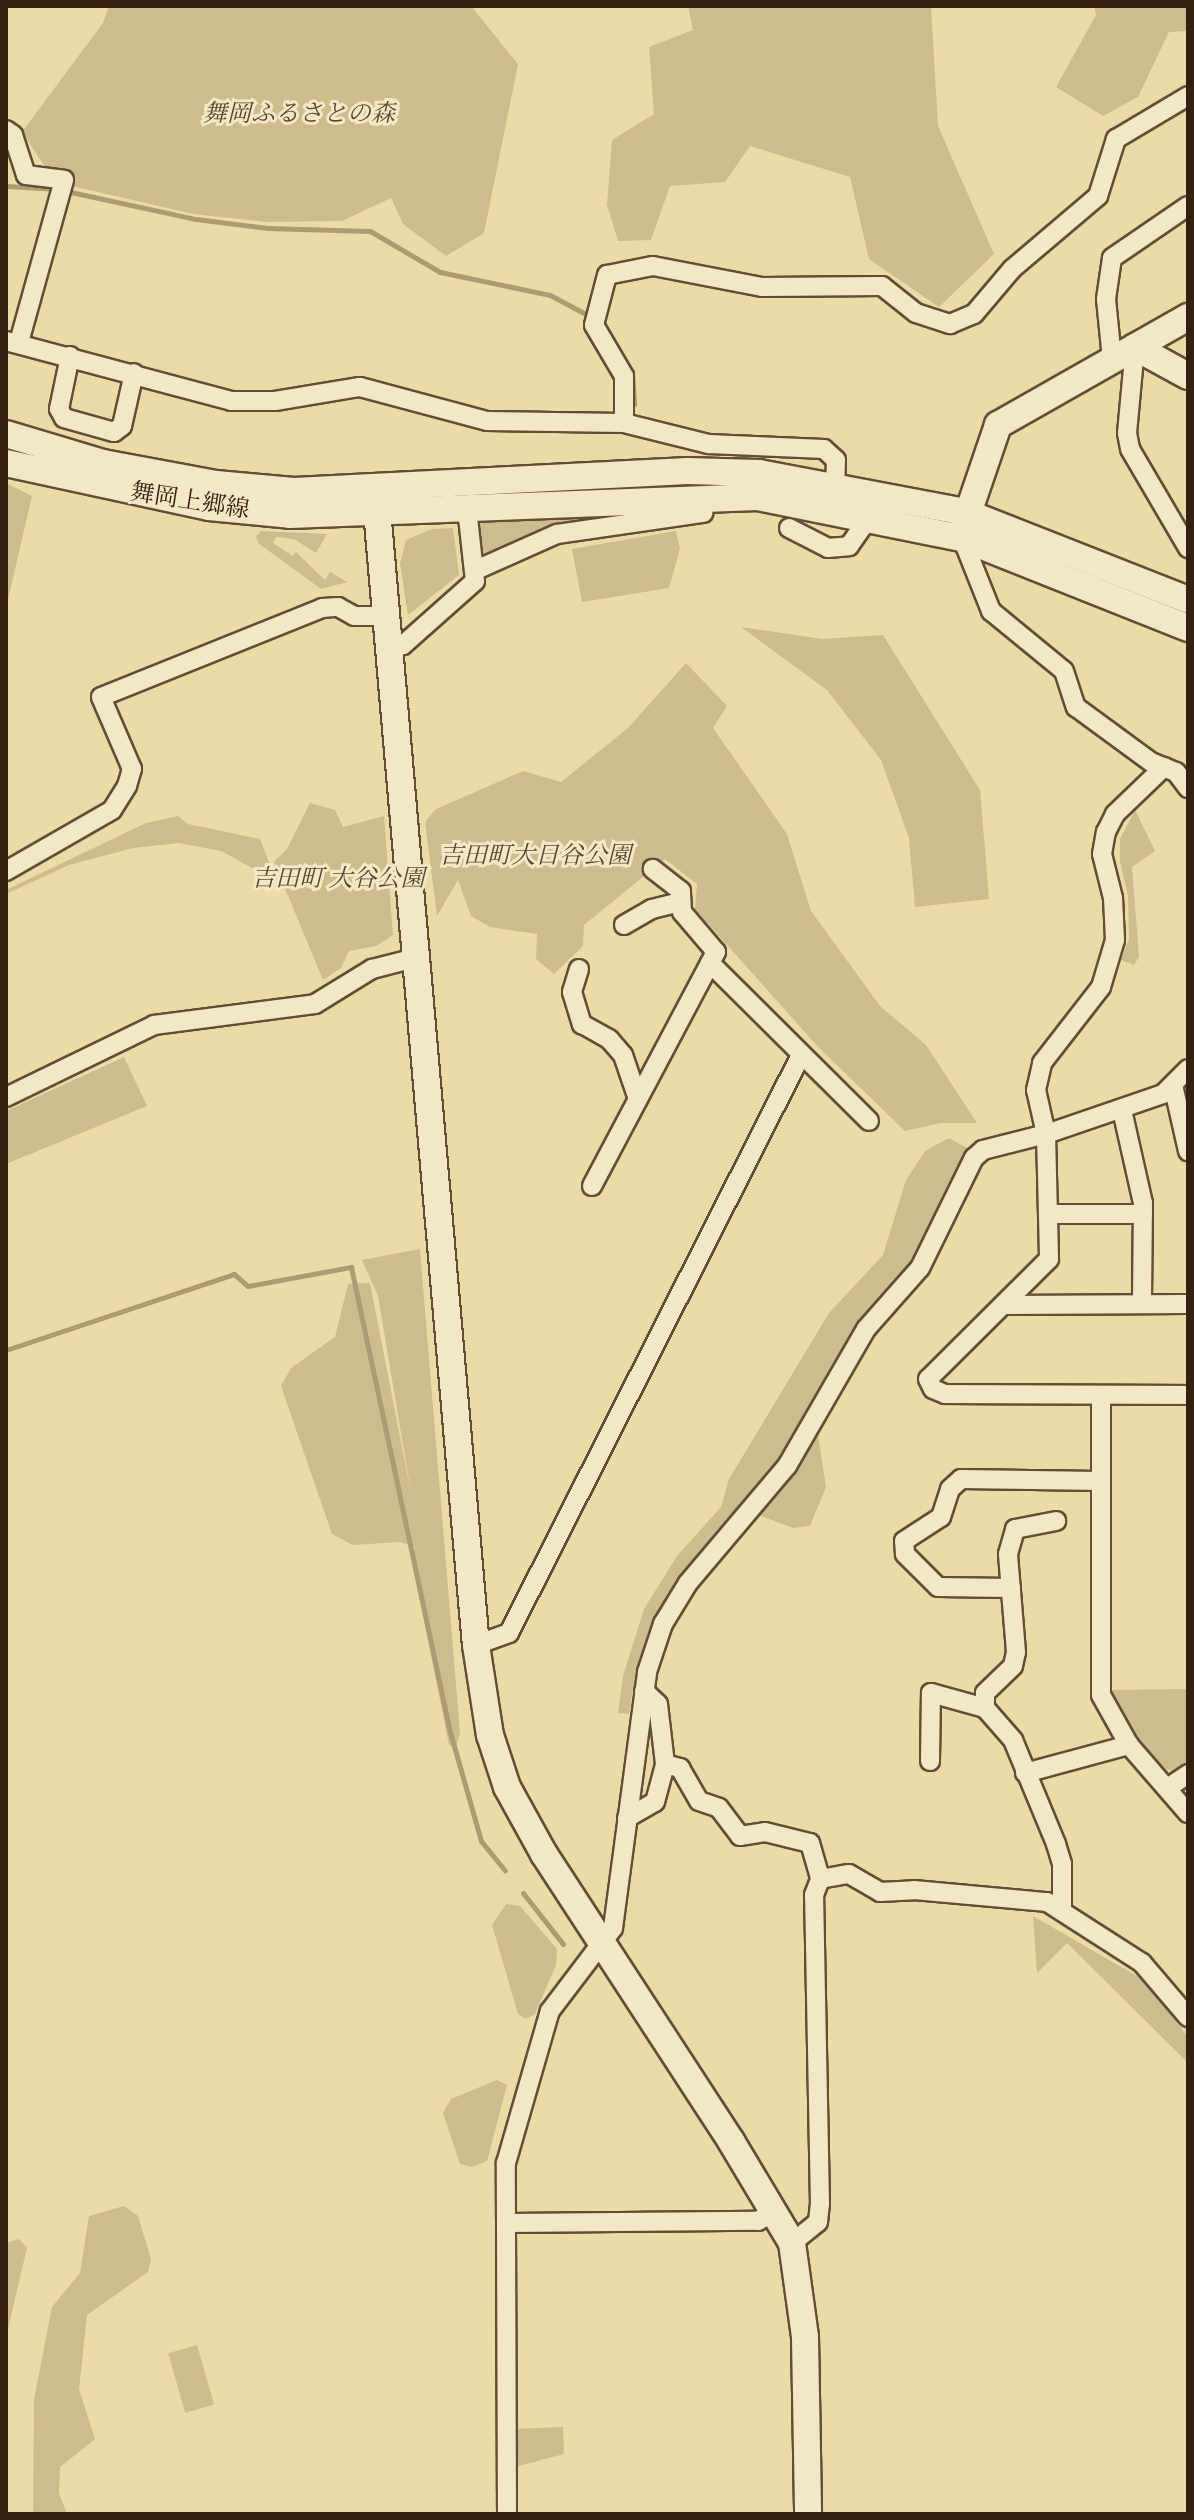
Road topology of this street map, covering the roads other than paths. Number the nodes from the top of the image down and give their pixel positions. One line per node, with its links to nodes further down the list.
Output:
1 (1188, 96): 10 (street)
2 (6, 130): 5 (street)
3 (1188, 206): 6 (street)
4 (1188, 317): 6 (street)
5 (13, 341): 7 (street)
6 (1124, 353): 9 (street); 18 (street); 20 (street)
7 (70, 356): 8 (street); 8 (street)
8 (134, 373): 10 (street)
9 (1188, 376)
10 (624, 423): 13 (street)
11 (6, 434): 14 (street, 舞岡上郷線)
12 (6, 463): 14 (street, 舞岡上郷線)
13 (835, 485): 14 (street); 18 (street)
14 (376, 500): 15 (street); 23 (street)
15 (467, 508): 17 (street); 21 (street)
16 (703, 513): 21 (street)
17 (869, 517): 18 (street); 19 (street)
18 (964, 525): 22 (street); 24 (street); 26 (street)
19 (789, 528)
20 (1188, 548)
21 (476, 570): 25 (street)
22 (1188, 600)
23 (384, 616): 25 (street); 29 (street)
24 (1188, 628)
25 (388, 648): 32 (street)
26 (1176, 769): 27 (street); 42 (street)
27 (1188, 788)
28 (653, 869): 30 (street)
29 (6, 871)
30 (681, 902): 31 (street); 33 (street)
31 (624, 925)
32 (415, 958): 38 (street); 55 (street)
33 (710, 963): 35 (street); 39 (street)
34 (579, 969): 39 (street)
35 (800, 1057): 41 (street); 55 (street)
36 (1188, 1069): 37 (street)
37 (1173, 1085): 40 (street); 43 (street)
38 (6, 1097)
39 (638, 1099): 44 (street)
40 (1122, 1110): 42 (street); 46 (street)
41 (869, 1121)
42 (1046, 1134): 45 (street); 56 (street)
43 (1188, 1151)
44 (592, 1186)
45 (1048, 1214): 46 (street); 49 (street)
46 (1143, 1214): 47 (street)
47 (1142, 1303): 48 (street); 49 (street)
48 (1188, 1304)
49 (1006, 1305): 51 (street)
50 (1188, 1395): 51 (street)
51 (1101, 1396): 52 (street)
52 (1101, 1481): 54 (street); 58 (street)
53 (1056, 1521): 54 (street)
54 (1011, 1588): 57 (street)
55 (476, 1645): 68 (street)
56 (644, 1691): 60 (street); 65 (street)
57 (985, 1708): 59 (street); 61 (street)
58 (1129, 1745): 61 (street); 63 (street)
59 (930, 1761)
60 (665, 1764): 65 (street); 66 (street)
61 (1025, 1773): 67 (street)
62 (1188, 1774): 63 (street)
63 (1169, 1787): 64 (street)
64 (1188, 1813)
65 (627, 1818): 68 (street)
66 (820, 1879): 67 (street); 72 (street)
67 (1062, 1907): 69 (street)
68 (601, 1946): 70 (street); 71 (street)
69 (1188, 2017)
70 (774, 2211): 71 (street); 72 (street)
71 (507, 2223): 73 (street)
72 (792, 2243): 74 (street)
73 (507, 2514)
74 (808, 2514)

